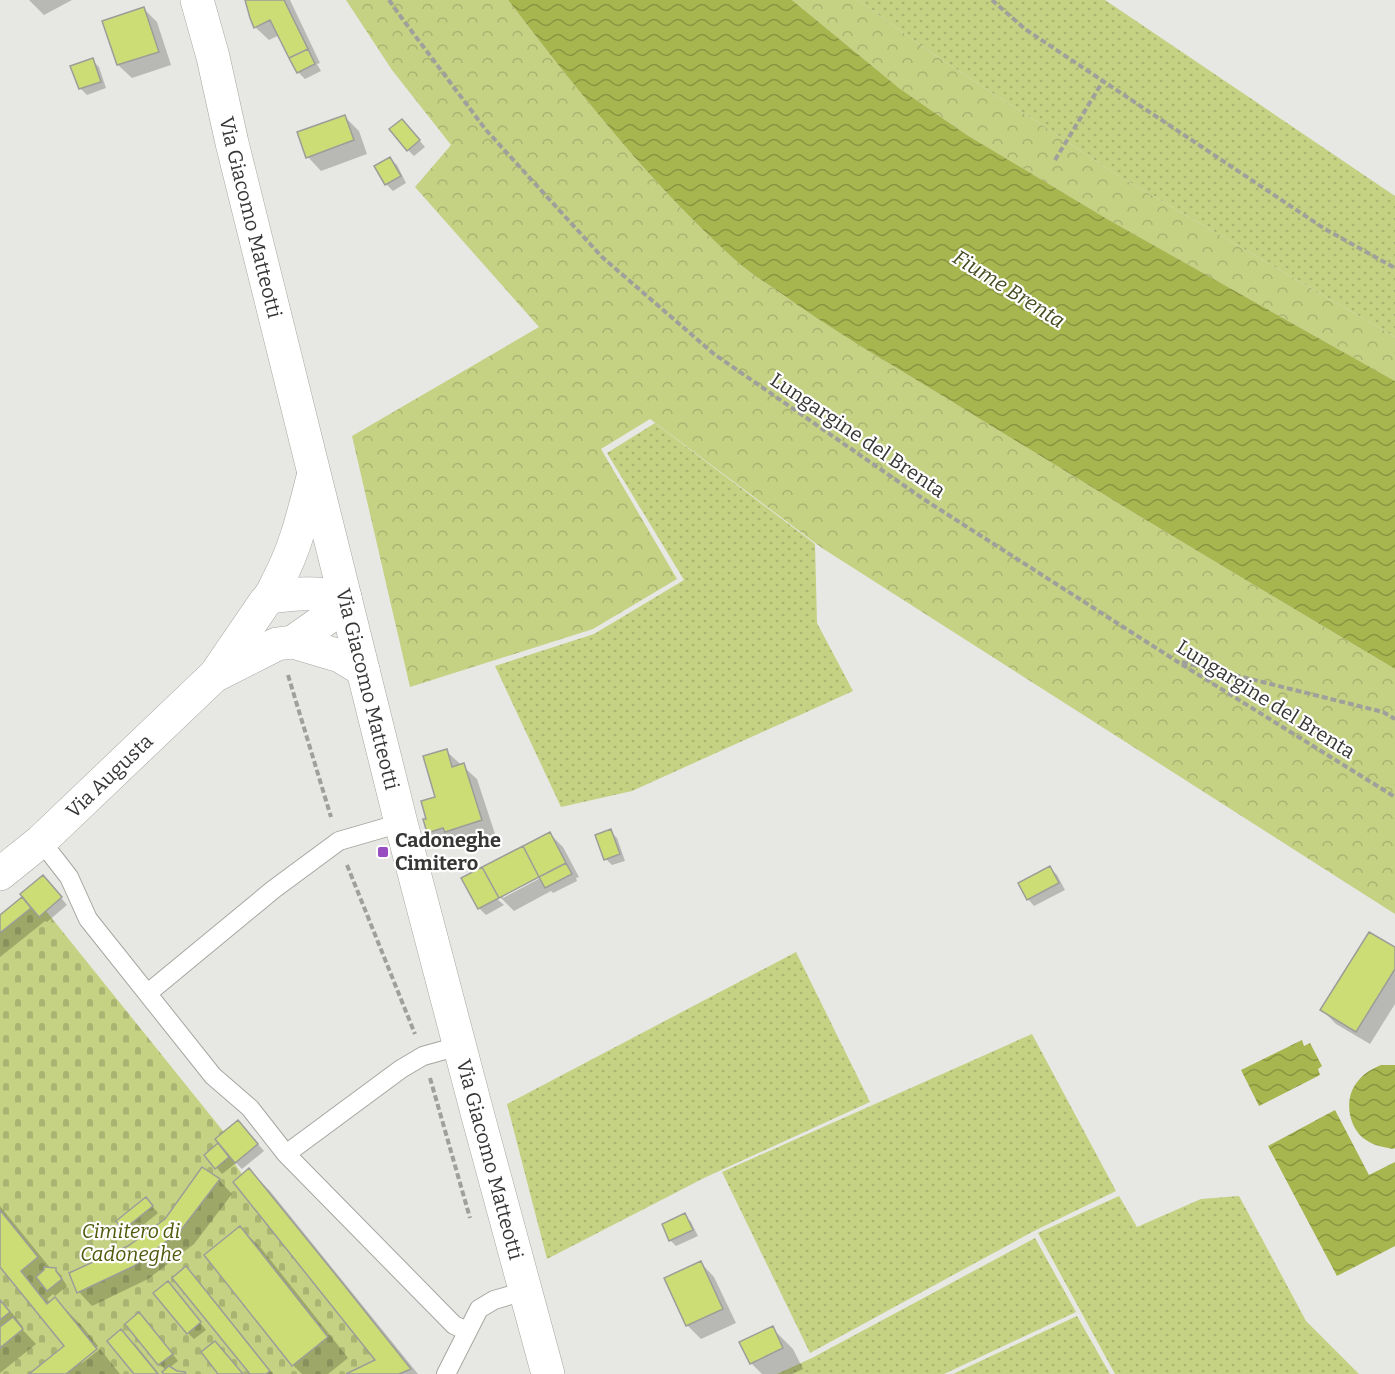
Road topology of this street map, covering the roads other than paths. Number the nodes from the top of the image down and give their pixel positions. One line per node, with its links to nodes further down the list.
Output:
1 (197, 0): 2 (main road, Via Giacomo Matteotti)
2 (314, 472): 3 (main road, Via Augusta); 4 (main road, Via Giacomo Matteotti)
3 (270, 597): 4 (main road); 7 (main road, Via Augusta)
4 (345, 598): 5 (main road, Via Augusta); 6 (main road, Via Giacomo Matteotti)
5 (293, 642): 6 (main road); 7 (main road, Via Augusta)
6 (363, 670): 8 (main road, Via Giacomo Matteotti)
7 (215, 675): 9 (main road, Via Augusta)
8 (401, 823): 11 (lane); 12 (main road, Via Giacomo Matteotti)
9 (41, 841): 10 (main road, Via Augusta); 11 (lane)
10 (0, 873)
11 (148, 993): 13 (lane)
12 (459, 1046): 13 (lane); 14 (main road, Via Giacomo Matteotti)
13 (286, 1154): 15 (lane)
14 (525, 1291): 15 (lane); 17 (main road, Via Giacomo Matteotti)
15 (467, 1331): 16 (lane)
16 (446, 1374)
17 (548, 1374)

